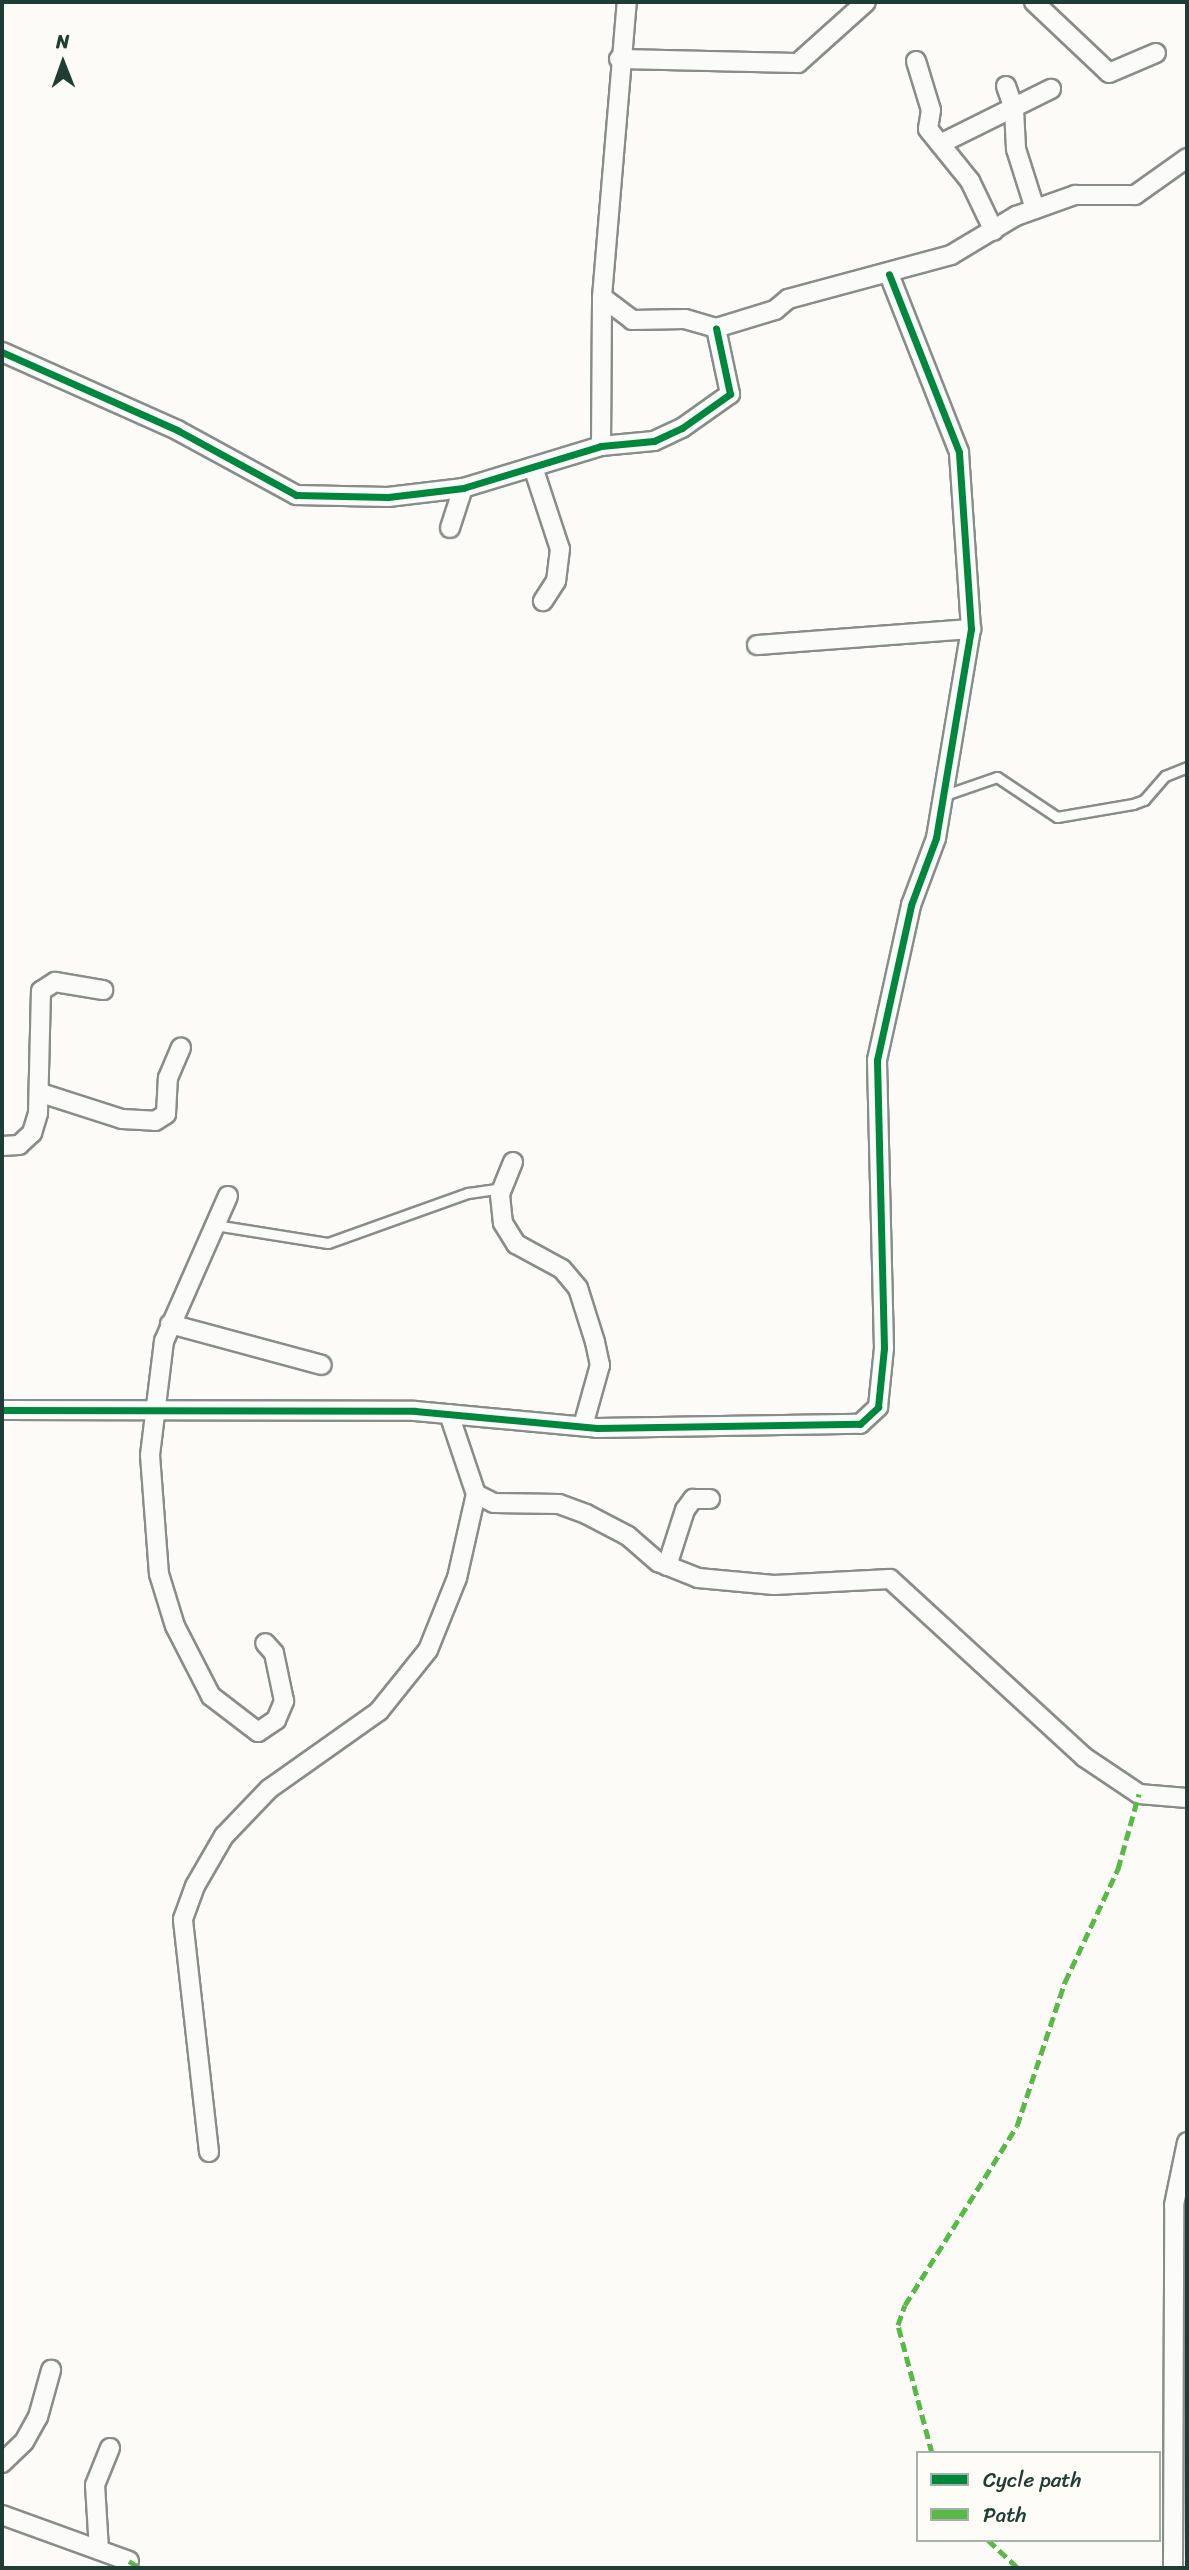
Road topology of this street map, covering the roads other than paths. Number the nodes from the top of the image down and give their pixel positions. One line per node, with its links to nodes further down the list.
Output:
1 (627, 2): 5 (street)
2 (866, 2): 5 (street)
3 (1034, 2): 4 (street)
4 (1156, 53)
5 (620, 59): 15 (street)
6 (916, 61): 10 (street)
7 (1006, 86): 9 (street)
8 (1051, 89): 9 (street)
9 (1014, 109): 10 (street); 12 (street)
10 (940, 144): 13 (street)
11 (1187, 158): 12 (street)
12 (1035, 209): 13 (street)
13 (994, 231): 14 (street)
14 (890, 274): 16 (street); 23 (street)
15 (602, 297): 16 (street); 18 (street)
16 (716, 328): 18 (street)
17 (2, 352): 20 (street)
18 (601, 446): 19 (street)
19 (533, 467): 20 (street); 22 (street)
20 (463, 488): 21 (street)
21 (450, 528)
22 (543, 601)
23 (971, 629): 24 (street); 26 (street)
24 (757, 645)
25 (1187, 767): 26 (lane)
26 (940, 798): 40 (street)
27 (103, 990): 29 (street)
28 (181, 1048): 29 (street)
29 (41, 1093): 30 (street)
30 (2, 1146)
31 (513, 1163): 32 (street)
32 (503, 1188): 34 (lane); 40 (street)
33 (228, 1196): 34 (street)
34 (214, 1225): 35 (street)
35 (170, 1324): 36 (street); 38 (street)
36 (322, 1365)
37 (2, 1409): 38 (street)
38 (151, 1413): 39 (street); 44 (street)
39 (449, 1414): 40 (street); 41 (street)
40 (583, 1426)
41 (476, 1494): 43 (street); 47 (street)
42 (710, 1499): 43 (street)
43 (667, 1566): 45 (street)
44 (265, 1643)
45 (1187, 1798)
46 (1187, 2143): 54 (street)
47 (209, 2152)
48 (51, 2370): 50 (street)
49 (110, 2448): 52 (street)
50 (2, 2463)
51 (2, 2515): 52 (street)
52 (99, 2550): 53 (street)
53 (129, 2561)
54 (1173, 2568)

